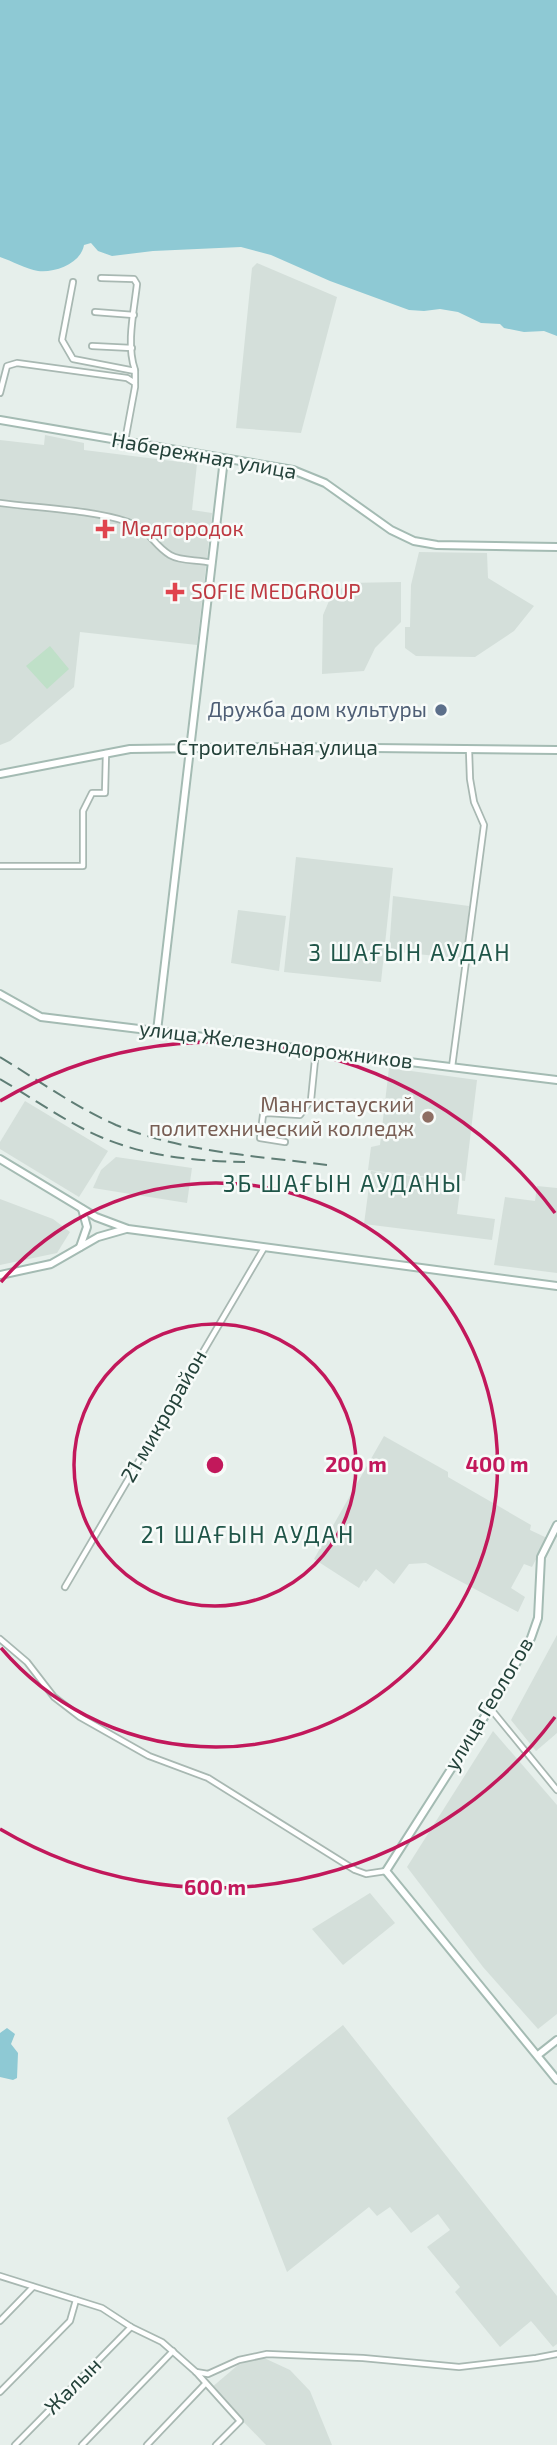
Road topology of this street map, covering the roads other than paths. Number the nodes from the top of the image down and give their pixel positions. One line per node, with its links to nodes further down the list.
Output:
1 (101, 278): 4 (street)
2 (73, 282): 7 (street)
3 (95, 312): 4 (street)
4 (134, 314): 6 (street)
5 (92, 346): 6 (street)
6 (132, 348): 7 (street)
7 (135, 371): 8 (street)
8 (135, 383): 9 (street); 11 (street)
9 (0, 393)
10 (0, 420): 11 (street, Набережная улица)
11 (125, 442): 12 (street, Набережная улица)
12 (224, 459): 14 (street, Набережная улица); 15 (street)
13 (0, 503): 15 (street)
14 (557, 547)
15 (212, 564): 16 (street)
16 (190, 747): 17 (street, Строительная улица); 19 (street, Строительная улица); 23 (street)
17 (469, 750): 18 (street, Строительная улица); 25 (street)
18 (557, 750)
19 (106, 754): 20 (street, Строительная улица); 21 (street)
20 (0, 774)
21 (0, 866)
22 (0, 994): 23 (street, улица Железнодорожников)
23 (157, 1031): 24 (street, улица Железнодорожников)
24 (317, 1049): 25 (street, улица Железнодорожников); 27 (street)
25 (452, 1067): 26 (street, улица Железнодорожников)
26 (557, 1080)
27 (285, 1142)
28 (0, 1159): 29 (street)
29 (82, 1209): 30 (street); 31 (street)
30 (128, 1229): 31 (street); 32 (street)
31 (80, 1247): 33 (street)
32 (265, 1247): 34 (street); 36 (street, 21 микрорайон)
33 (0, 1275)
34 (557, 1286)
35 (557, 1525): 38 (street, улица Геологов)
36 (65, 1587)
37 (0, 1639): 40 (street)
38 (490, 1708): 39 (street); 40 (street, улица Геологов)
39 (557, 1790)
40 (386, 1871): 42 (street)
41 (557, 2040): 42 (street)
42 (538, 2055): 43 (street)
43 (557, 2080)
44 (0, 2276): 45 (street)
45 (33, 2287): 46 (street); 47 (street)
46 (76, 2300): 48 (street); 53 (street)
47 (0, 2321)
48 (131, 2328): 49 (street); 54 (street, Жалын)
49 (173, 2351): 51 (street); 55 (street)
50 (557, 2354): 51 (street)
51 (196, 2372): 52 (street)
52 (205, 2385): 56 (street); 57 (street)
53 (0, 2392)
54 (15, 2445)
55 (82, 2445)
56 (147, 2445)
57 (216, 2445)

